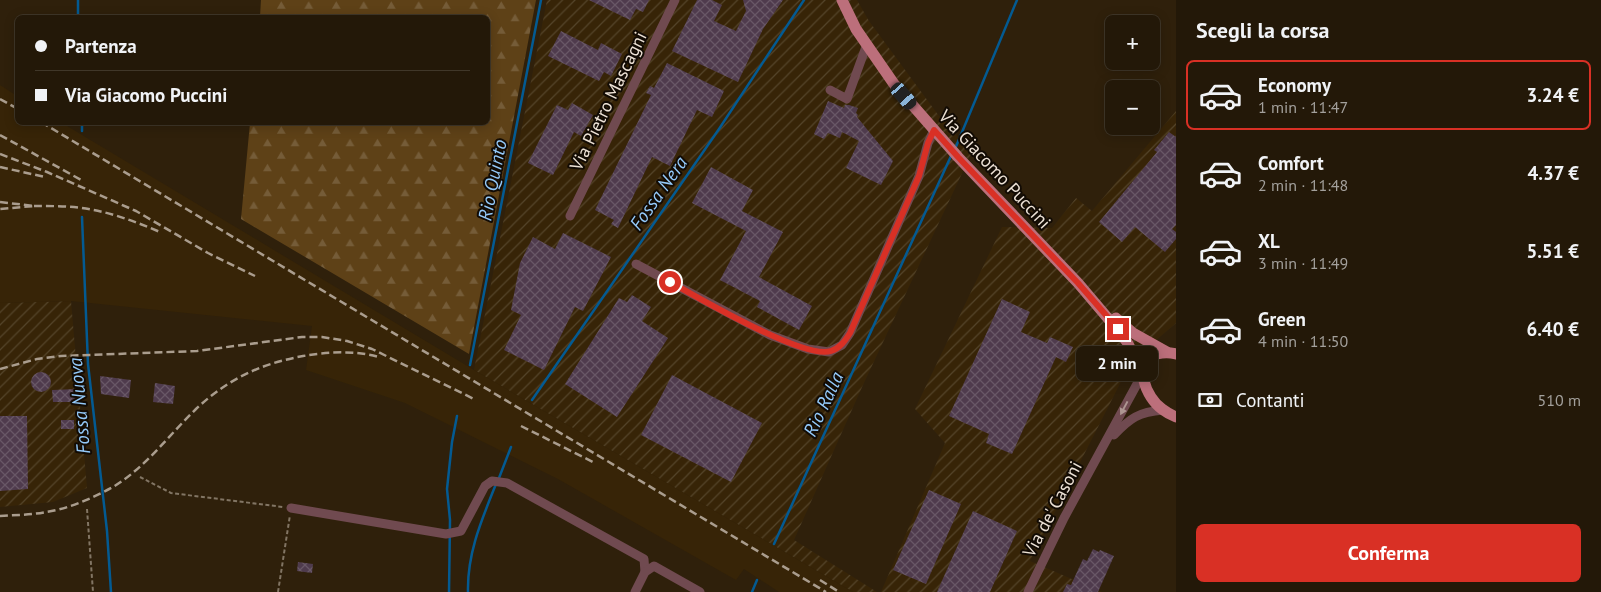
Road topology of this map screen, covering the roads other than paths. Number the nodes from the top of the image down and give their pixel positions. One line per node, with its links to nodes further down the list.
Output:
1 (675, 0): 6 (street, Via Pietro Mascagni)
2 (842, 0): 3 (main road, Via Giacomo Puccini)
3 (867, 44): 4 (street); 5 (main road, Via Giacomo Puccini)
4 (830, 90)
5 (934, 130): 7 (street); 8 (main road, Via Giacomo Puccini)
6 (570, 216)
7 (636, 264)
8 (1078, 283): 9 (main road, Via Giacomo Puccini); 10 (main road, Via Giacomo Puccini)
9 (1173, 353): 10 (main road, Via Giacomo Puccini)
10 (1143, 373): 11 (main road, Via Giacomo Puccini); 13 (street, Via de' Casoni, one-way to 13)
11 (1163, 410): 12 (main road, Via Giacomo Puccini); 13 (street, Via de' Casoni)
12 (1176, 417)
13 (1106, 443): 18 (street, Via de' Casoni)
14 (291, 508): 15 (street)
15 (645, 572): 16 (street); 17 (street)
16 (635, 592)
17 (700, 592)
18 (1028, 592)

